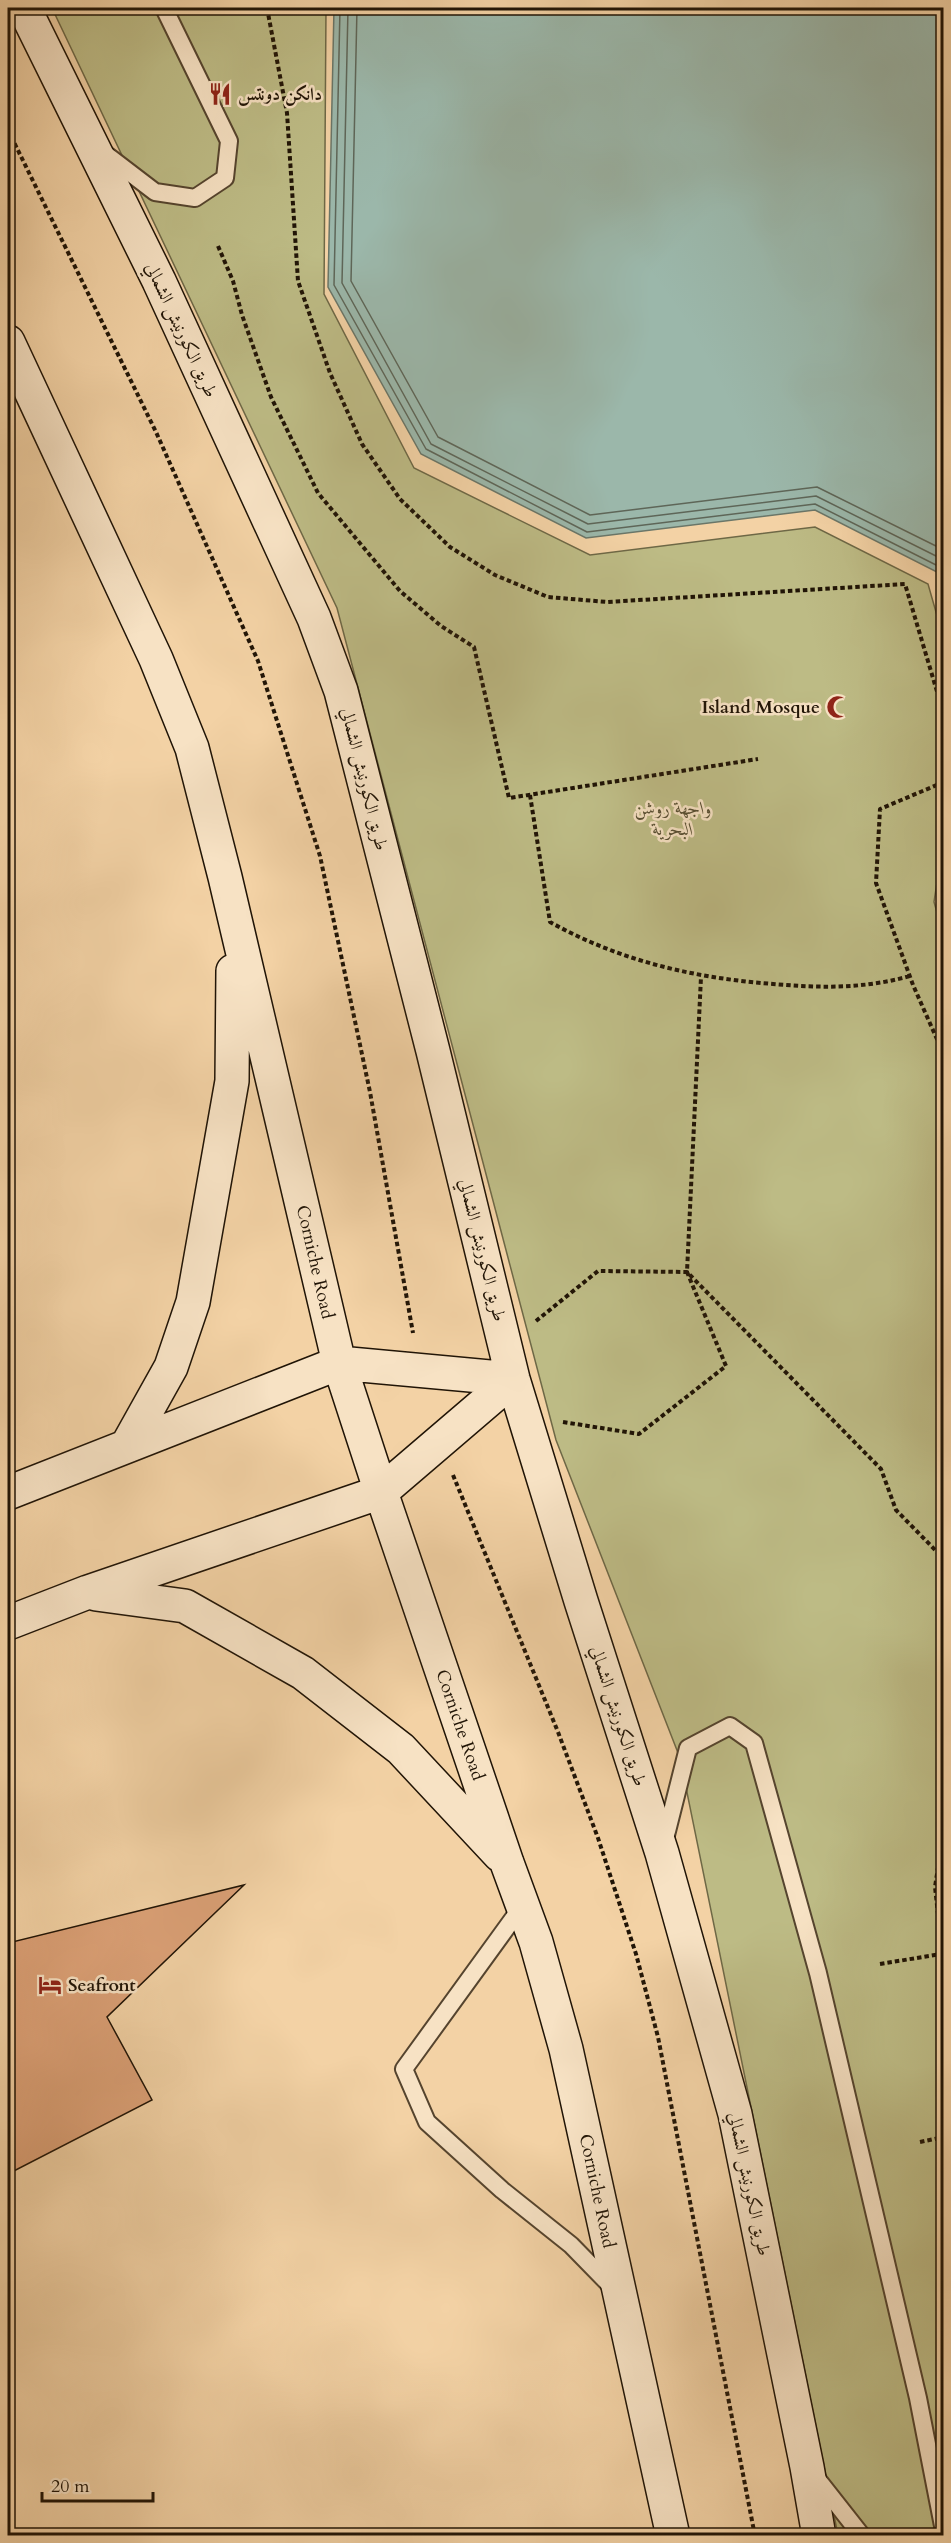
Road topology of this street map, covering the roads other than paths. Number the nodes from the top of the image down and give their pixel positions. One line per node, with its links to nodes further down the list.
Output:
1 (24, 8): 3 (main road, طريق الكورنيش الشمالي)
2 (164, 8): 3 (lane)
3 (91, 144): 7 (main road, طريق الكورنيش الشمالي)
4 (8, 342): 5 (main road)
5 (233, 918): 6 (main road, Corniche Road); 8 (main road)
6 (339, 1363): 7 (main road); 8 (main road); 9 (main road, Corniche Road)
7 (513, 1379): 9 (main road); 13 (main road, طريق الكورنيش الشمالي)
8 (129, 1444): 10 (main road)
9 (381, 1492): 11 (main road); 14 (main road, Corniche Road)
10 (8, 1493)
11 (88, 1592): 12 (main road); 14 (main road)
12 (8, 1623)
13 (662, 1853): 17 (main road, طريق الكورنيش الشمالي); 18 (lane)
14 (507, 1863): 15 (main road, Corniche Road)
15 (524, 1904): 16 (main road, Corniche Road); 16 (lane)
16 (620, 2295): 19 (main road, Corniche Road)
17 (807, 2466): 20 (main road, طريق الكورنيش الشمالي); 21 (lane)
18 (944, 2531)
19 (673, 2535)
20 (819, 2535)
21 (862, 2535)

